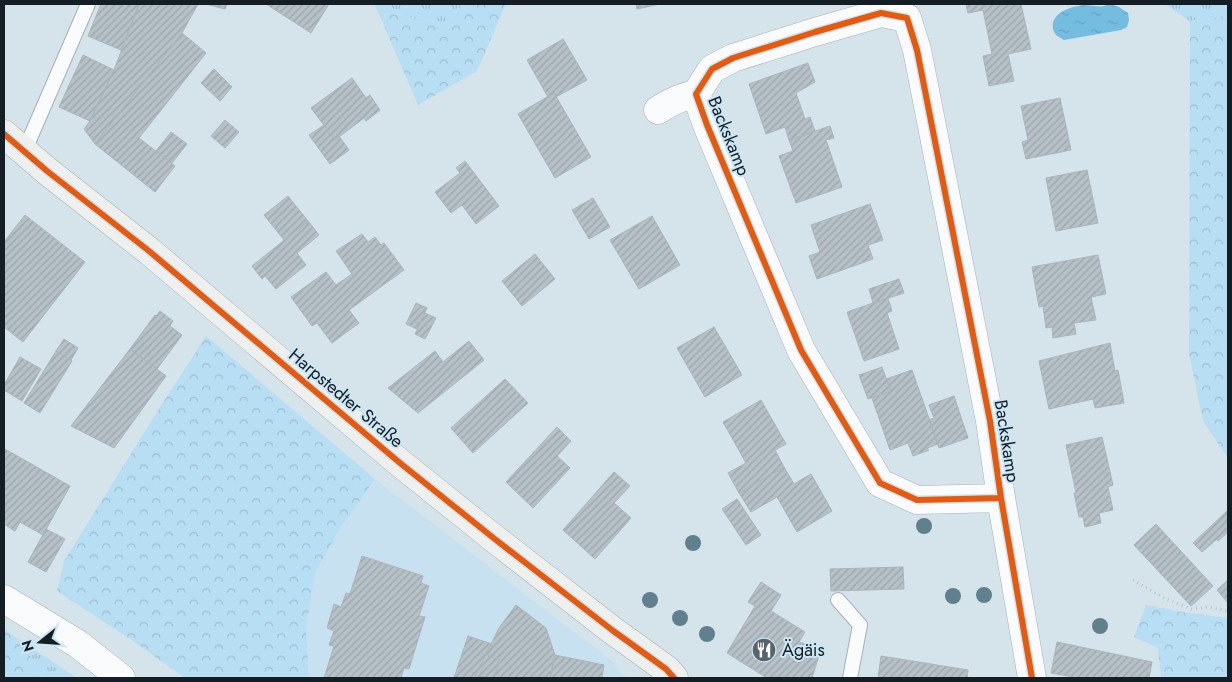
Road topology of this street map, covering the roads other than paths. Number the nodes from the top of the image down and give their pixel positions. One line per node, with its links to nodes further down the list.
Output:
1 (88, 4): 5 (lane)
2 (696, 94): 3 (street, Backskamp); 6 (street, Backskamp); 6 (street, Backskamp)
3 (658, 110)
4 (4, 134): 5 (main road, Harpstedter Straße)
5 (24, 152): 10 (main road, Harpstedter Straße)
6 (1001, 498): 12 (street, Backskamp)
7 (4, 599): 9 (street)
8 (838, 600): 11 (lane)
9 (121, 678)
10 (674, 678)
11 (850, 678)
12 (1032, 678)

